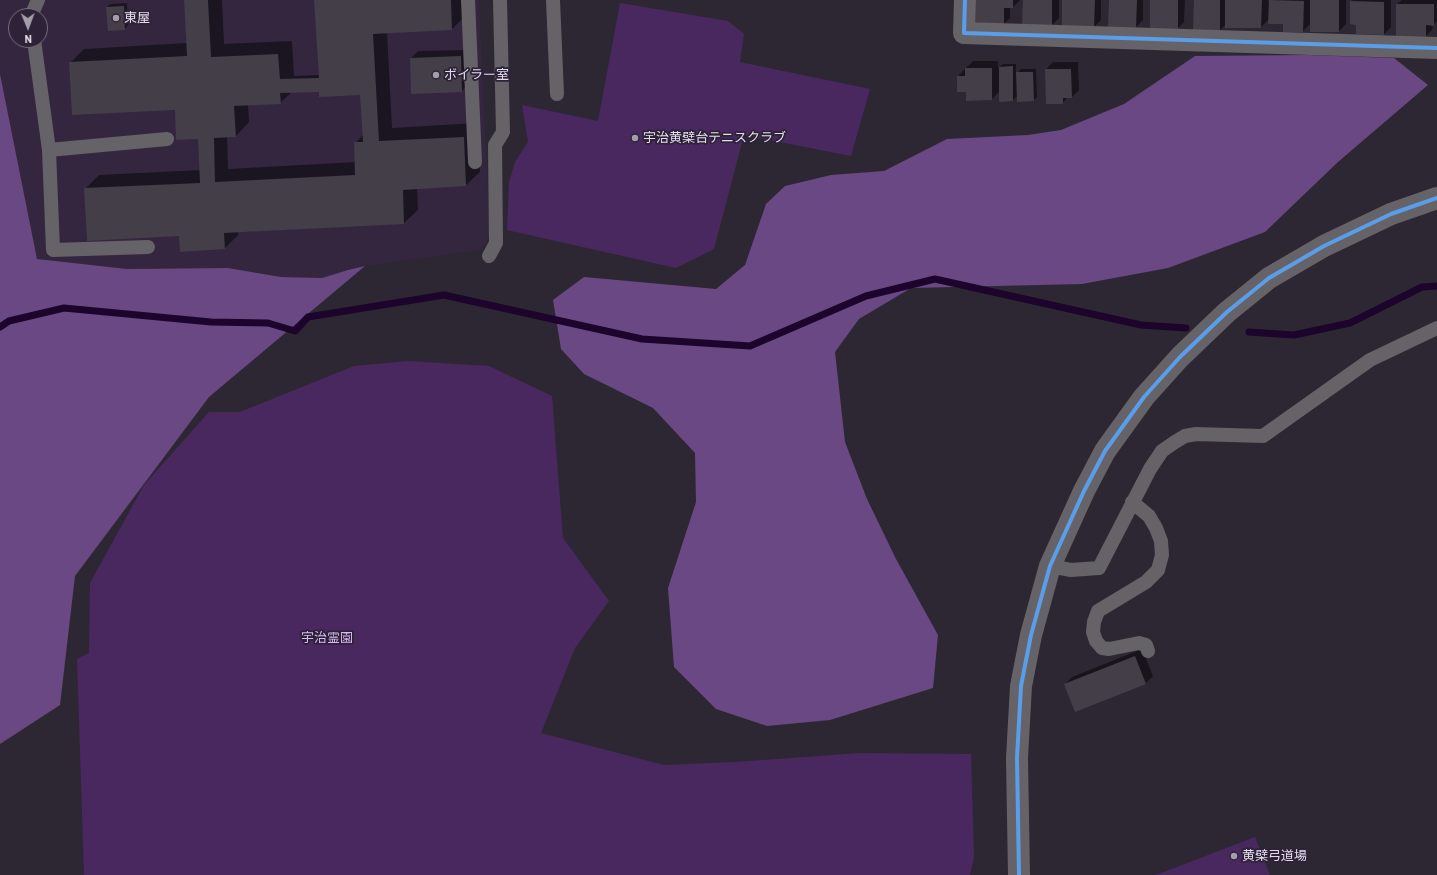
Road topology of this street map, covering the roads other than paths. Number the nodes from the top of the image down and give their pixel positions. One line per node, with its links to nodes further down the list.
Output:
1 (468, 0): 10 (lane)
2 (500, 0): 13 (lane)
3 (553, 0): 7 (lane)
4 (965, 0): 6 (street)
5 (35, 48): 9 (lane)
6 (1437, 48)
7 (557, 94)
8 (167, 139): 9 (lane)
9 (49, 150): 12 (lane)
10 (475, 162)
11 (1437, 198): 16 (street)
12 (148, 247)
13 (489, 256)
14 (1437, 328): 15 (lane)
15 (1132, 502): 16 (lane); 17 (lane)
16 (1050, 566): 18 (street)
17 (1148, 651)
18 (1019, 875)

